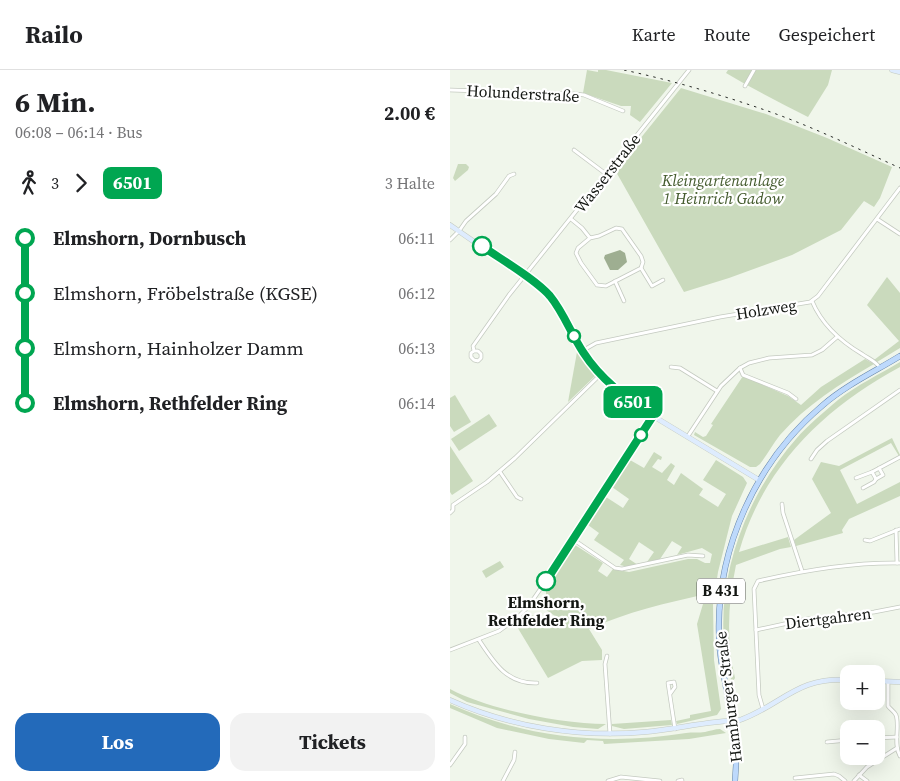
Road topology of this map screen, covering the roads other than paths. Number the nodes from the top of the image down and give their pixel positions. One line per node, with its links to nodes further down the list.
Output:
1 (689, 70): 10 (street, Wasserstraße)
2 (754, 70): 5 (street)
3 (892, 70): 4 (street)
4 (900, 72)
5 (745, 86)
6 (450, 90): 7 (street, Holunderstraße)
7 (623, 111)
8 (574, 150): 10 (street)
9 (514, 174): 15 (street)
10 (606, 174): 12 (street, Wasserstraße)
11 (900, 188): 13 (street, Holzweg)
12 (571, 219): 17 (street); 20 (street, Wasserstraße)
13 (877, 219): 16 (street); 24 (street, Holzweg)
14 (450, 225): 15 (street)
15 (459, 231): 18 (street); 20 (street)
16 (900, 234)
17 (590, 238): 19 (street); 22 (street)
18 (450, 240)
19 (642, 268): 21 (street); 22 (street)
20 (525, 276): 26 (street, Wasserstraße); 27 (street)
21 (663, 280)
22 (615, 281): 23 (street)
23 (624, 301)
24 (812, 301): 25 (street); 27 (street, Holzweg)
25 (837, 338): 30 (street); 31 (street)
26 (474, 351)
27 (582, 351): 32 (street)
28 (900, 356): 31 (main road, Hamburger Straße / B 431)
29 (671, 366): 34 (street)
30 (740, 368): 34 (street); 35 (street)
31 (880, 368): 45 (main road, Hamburger Straße / B 431)
32 (600, 375): 36 (street); 41 (street)
33 (900, 390): 39 (street)
34 (718, 391): 37 (street)
35 (796, 399)
36 (653, 416): 37 (street); 52 (street)
37 (688, 436): 45 (street)
38 (900, 457): 40 (street)
39 (811, 459)
40 (879, 468): 42 (street); 44 (street)
41 (500, 472): 47 (street); 48 (street)
42 (872, 472): 43 (street); 44 (street)
43 (856, 478)
44 (876, 479): 46 (street)
45 (760, 480): 69 (main road, Hamburger Straße / B 431)
46 (863, 488)
47 (521, 499)
48 (451, 504): 50 (street)
49 (782, 504): 56 (street)
50 (450, 514)
51 (898, 530): 53 (street); 55 (street)
52 (574, 540): 54 (street); 59 (street)
53 (865, 540)
54 (702, 556)
55 (899, 563): 56 (street)
56 (802, 571): 58 (street)
57 (900, 607): 58 (street, Diertgahren)
58 (756, 630): 68 (street)
59 (479, 640): 60 (street); 65 (street)
60 (450, 650)
61 (607, 656): 71 (street)
62 (840, 680): 68 (street)
63 (888, 681): 64 (street); 73 (street)
64 (900, 682)
65 (537, 683)
66 (670, 694): 70 (street)
67 (450, 700): 71 (street)
68 (763, 709): 69 (street)
69 (730, 720): 70 (street); 86 (main road, Hamburger Straße / B 431)
70 (675, 729): 71 (street)
71 (610, 734)
72 (465, 737): 80 (street)
73 (897, 737): 74 (street); 77 (street)
74 (885, 738)
75 (840, 741): 76 (street)
76 (827, 742)
77 (897, 748): 79 (street); 81 (street)
78 (515, 752): 83 (street)
79 (900, 756)
80 (450, 765)
81 (859, 775): 88 (street); 89 (street)
82 (795, 778): 87 (street)
83 (503, 781)
84 (608, 781): 85 (street)
85 (660, 781)
86 (735, 781)
87 (845, 781)
88 (854, 781)
89 (867, 781)

